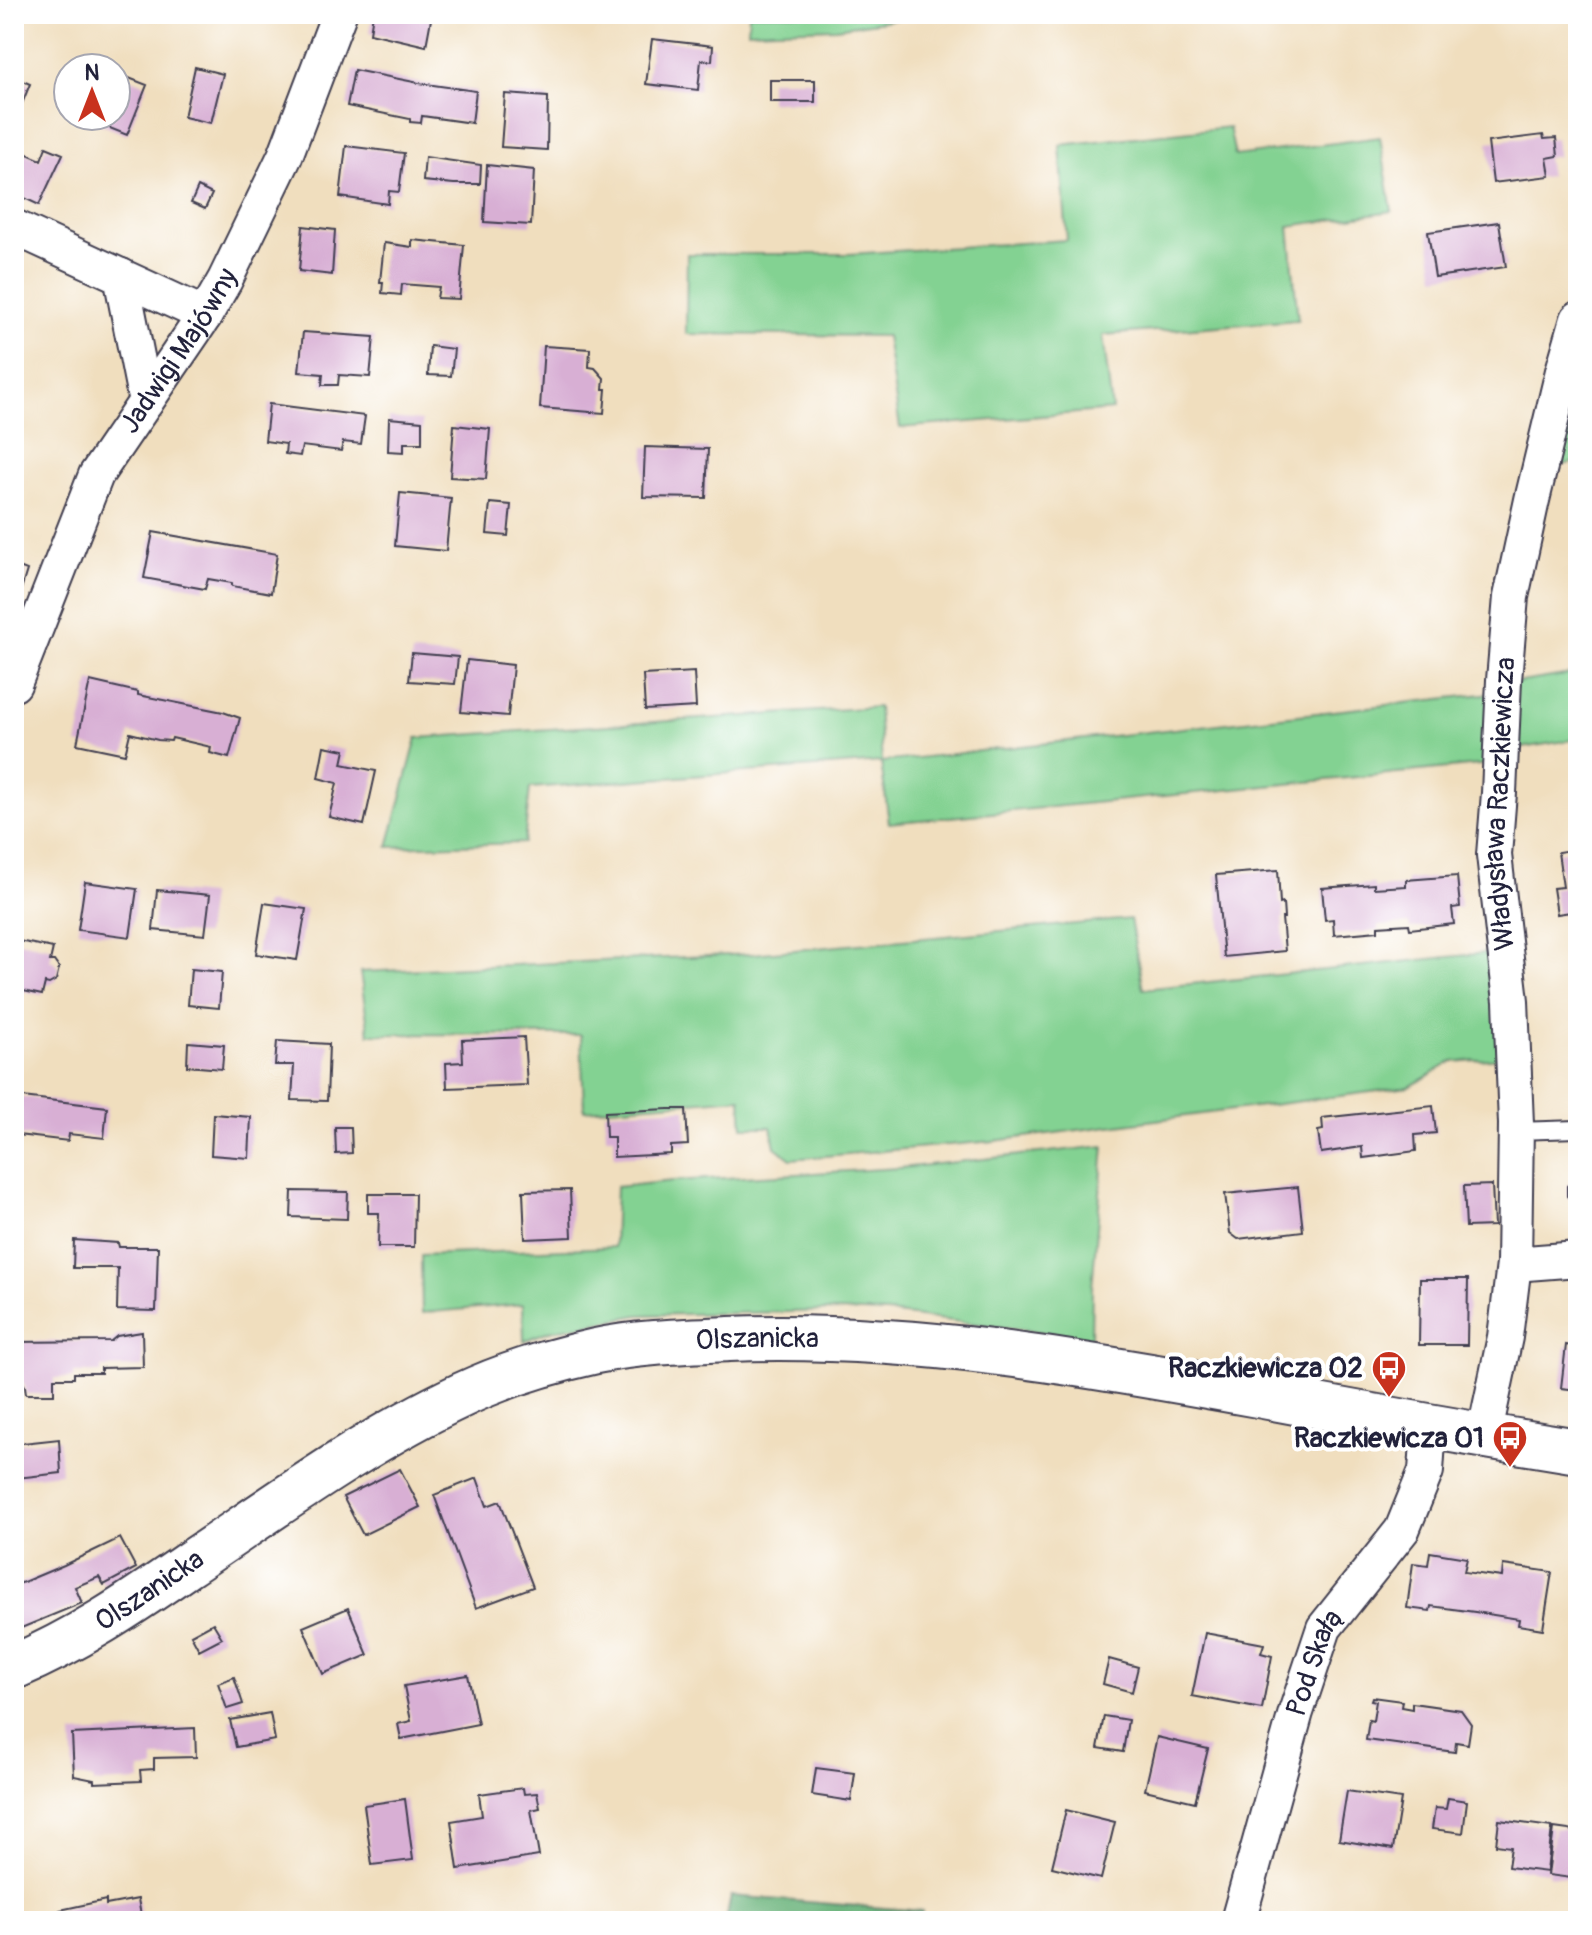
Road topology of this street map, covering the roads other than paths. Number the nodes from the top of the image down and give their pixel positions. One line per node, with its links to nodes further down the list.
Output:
1 (339, 14): 4 (street, Jadwigi Majówny)
2 (14, 227): 3 (street)
3 (121, 276): 4 (street); 6 (street)
4 (205, 315): 6 (street, Jadwigi Majówny)
5 (1578, 319): 9 (street, Władysława Raczkiewicza)
6 (146, 402): 7 (street, Jadwigi Majówny)
7 (14, 684)
8 (1578, 1129): 9 (lane)
9 (1516, 1131): 11 (street, Władysława Raczkiewicza)
10 (1578, 1259): 11 (street)
11 (1514, 1264): 13 (street, Władysława Raczkiewicza)
12 (1429, 1427): 13 (street, Olszanicka); 15 (street, Olszanicka); 16 (street, Pod Skałą)
13 (1484, 1436): 14 (street, Olszanicka)
14 (1578, 1451)
15 (14, 1667)
16 (1238, 1921)

